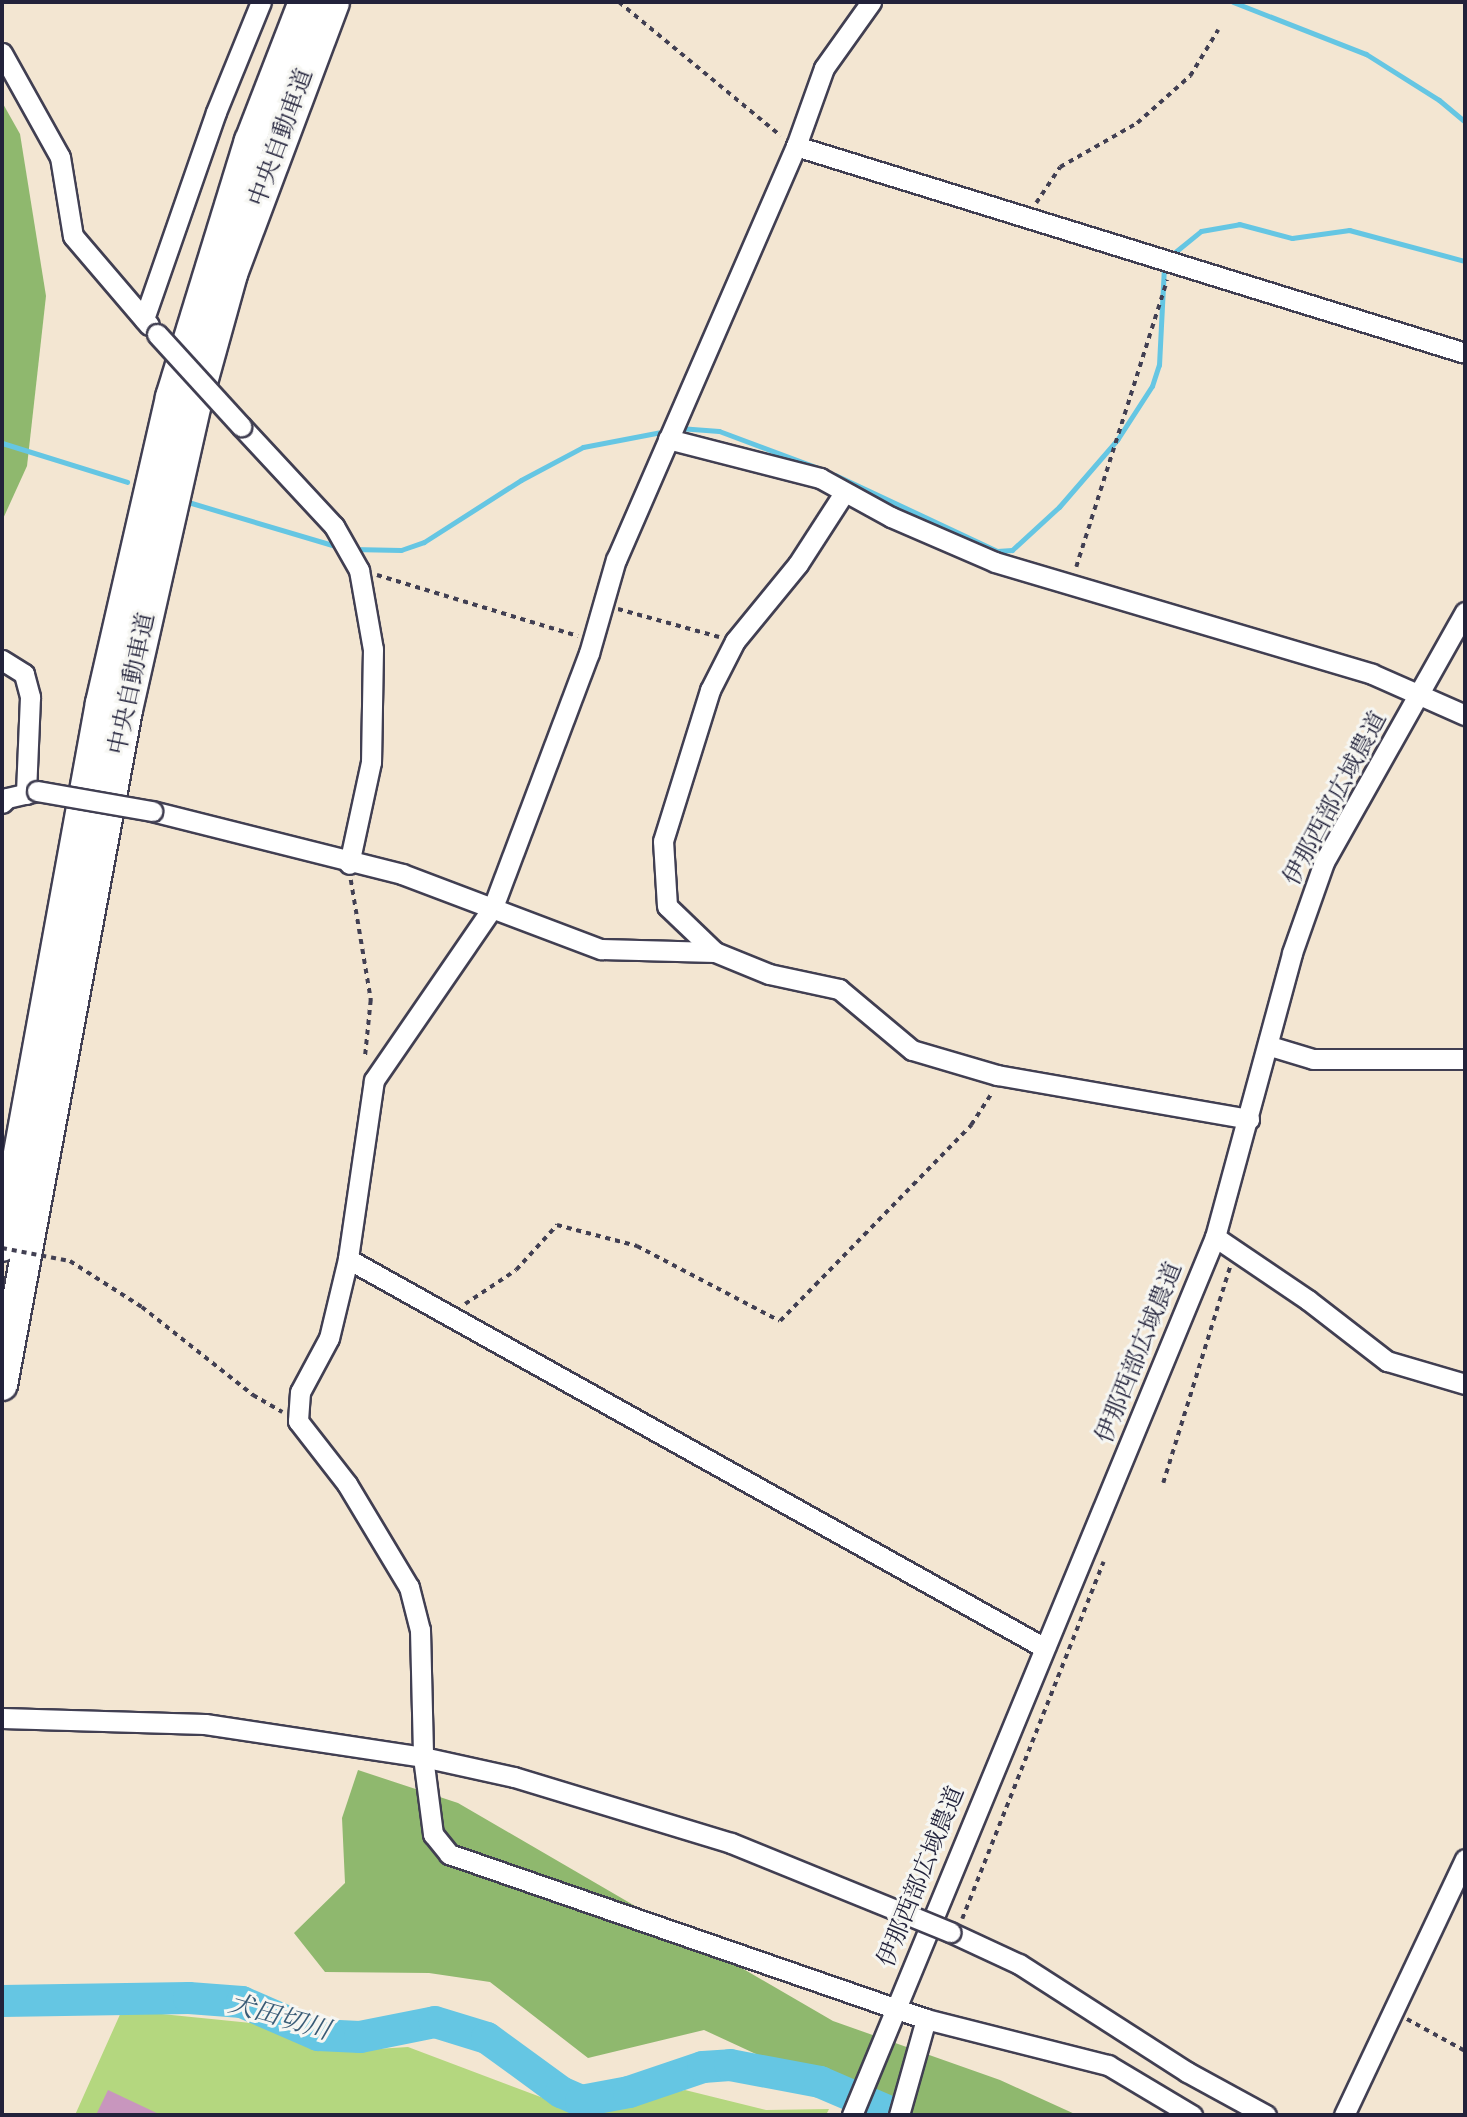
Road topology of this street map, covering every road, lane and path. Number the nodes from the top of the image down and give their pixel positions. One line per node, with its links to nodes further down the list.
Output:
1 (261, 2): 11 (street)
2 (334, 2): 40 (highway, 中央自動車道)
3 (619, 2): 8 (path)
4 (871, 2): 8 (street)
5 (301, 8): 35 (highway, 中央自動車道)
6 (1218, 30): 9 (path)
7 (2, 52): 11 (street)
8 (796, 146): 9 (street); 13 (street)
9 (1026, 220): 10 (street)
10 (1172, 265): 12 (street); 16 (path)
11 (144, 319): 15 (street, bridge)
12 (1465, 353)
13 (668, 439): 14 (street); 17 (street)
14 (844, 493): 16 (street); 20 (street)
15 (359, 570): 19 (path); 26 (street)
16 (1071, 583): 22 (street)
17 (603, 604): 19 (street); 20 (path)
18 (1465, 612): 22 (street, 伊那西部広域農道)
19 (593, 641): 27 (street)
20 (736, 641): 28 (street)
21 (2, 660): 24 (street)
22 (1420, 692): 23 (street); 29 (street, 伊那西部広域農道)
23 (1465, 715)
24 (32, 792): 25 (street); 26 (street, bridge)
25 (2, 803)
26 (349, 864): 27 (street); 31 (path)
27 (493, 908): 28 (street); 37 (street)
28 (715, 952): 32 (street)
29 (1270, 1046): 30 (street); 33 (street, 伊那西部広域農道)
30 (1465, 1059)
31 (365, 1061)
32 (1003, 1077): 33 (street); 38 (path)
33 (1249, 1119): 34 (street, 伊那西部広域農道)
34 (1215, 1237): 36 (street); 43 (street, 伊那西部広域農道)
35 (2, 1247): 41 (path, bridge)
36 (1234, 1251): 39 (street); 42 (path)
37 (348, 1259): 38 (street); 41 (street)
38 (448, 1315): 44 (street)
39 (1465, 1384)
40 (2, 1385)
41 (298, 1421): 46 (street)
42 (1163, 1483)
43 (1086, 1550): 44 (street, 伊那西部広域農道); 48 (path)
44 (1045, 1648): 49 (street, 伊那西部広域農道)
45 (2, 1718): 46 (street)
46 (423, 1757): 48 (street, bridge); 49 (street)
47 (1464, 1864): 50 (street)
48 (953, 1934): 56 (street)
49 (895, 2007): 51 (street); 53 (street, 伊那西部広域農道)
50 (1393, 2012): 52 (path); 57 (street)
51 (926, 2019): 54 (street); 55 (street)
52 (1465, 2051)
53 (852, 2115)
54 (899, 2115)
55 (1192, 2115)
56 (1266, 2115)
57 (1344, 2115)

